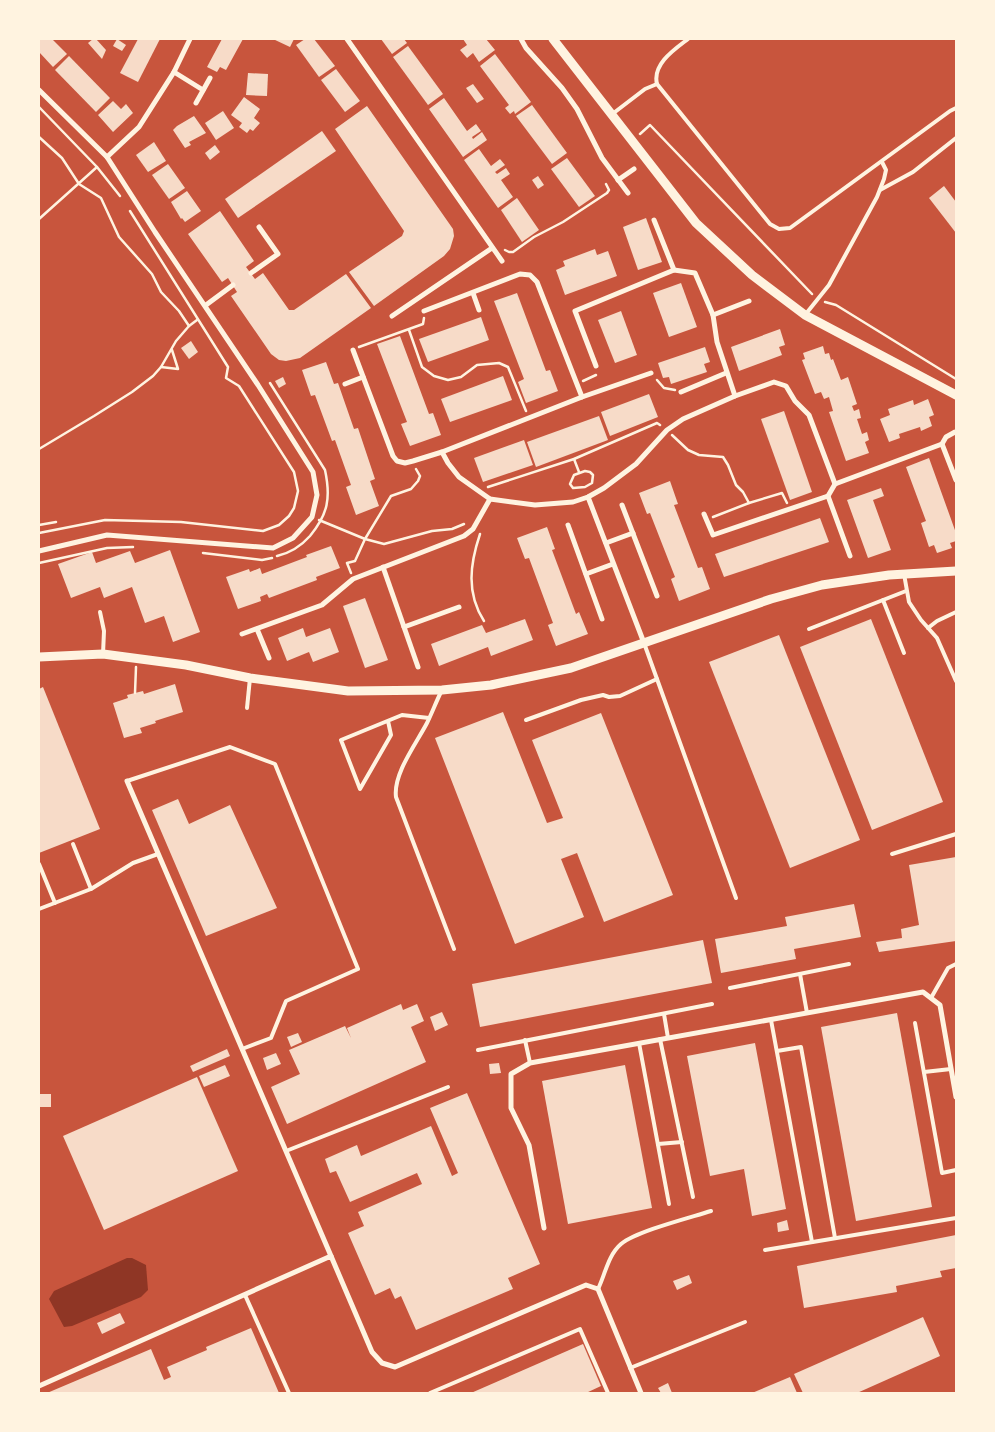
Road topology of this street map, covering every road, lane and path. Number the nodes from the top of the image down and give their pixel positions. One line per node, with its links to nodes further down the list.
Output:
1 (190, 39): 6 (street)
2 (347, 39): 32 (street)
3 (521, 39): 22 (street)
4 (553, 39): 14 (street)
5 (688, 39): 8 (lane)
6 (174, 72): 10 (street); 18 (street)
7 (210, 78): 10 (street)
8 (658, 84): 14 (lane); 19 (lane)
9 (39, 90): 18 (street)
10 (203, 90): 11 (street)
11 (196, 103)
12 (39, 106): 20 (path)
13 (956, 108): 19 (lane)
14 (611, 115): 45 (street)
15 (39, 137): 23 (path)
16 (956, 138): 25 (lane)
17 (644, 142): 39 (path)
18 (107, 157): 20 (path); 41 (street)
19 (882, 162): 25 (lane)
20 (97, 167): 23 (path); 27 (path)
21 (634, 169): 22 (street)
22 (618, 180): 26 (street)
23 (79, 184): 29 (path); 48 (path)
24 (606, 184): 33 (path)
25 (880, 190): 39 (lane)
26 (628, 193)
27 (120, 196)
28 (126, 204): 47 (path)
29 (39, 219)
30 (654, 220): 35 (street)
31 (259, 227): 36 (street)
32 (492, 248): 34 (street); 46 (street)
33 (504, 249)
34 (502, 261)
35 (674, 270): 44 (street); 52 (street)
36 (250, 273)
37 (233, 285): 41 (street)
38 (473, 293): 42 (street); 43 (street); 59 (street)
39 (818, 298): 45 (lane); 57 (path)
40 (749, 301): 44 (street)
41 (206, 305): 95 (street)
42 (479, 310)
43 (424, 312): 49 (path)
44 (713, 315): 55 (street)
45 (806, 315): 62 (street)
46 (392, 316)
47 (198, 320): 48 (path); 90 (path)
48 (189, 326): 50 (path)
49 (409, 330): 51 (path); 65 (path)
50 (172, 349): 53 (path); 53 (path)
51 (353, 350): 56 (street)
52 (596, 366): 59 (path)
53 (161, 367): 69 (path)
54 (651, 373): 61 (path); 64 (street)
55 (726, 373): 61 (street); 63 (street)
56 (363, 377): 60 (street); 72 (street)
57 (956, 379)
58 (270, 383): 84 (path)
59 (576, 383): 64 (street)
60 (345, 384)
61 (681, 392)
62 (956, 395)
63 (734, 396): 66 (street); 75 (street)
64 (582, 397): 65 (street)
65 (529, 418): 70 (street)
66 (667, 430): 71 (path); 78 (street); 80 (path)
67 (955, 432): 68 (street)
68 (942, 444): 74 (street); 75 (street)
69 (39, 449)
70 (442, 452): 72 (street); 76 (street)
71 (574, 459): 73 (path); 76 (path)
72 (413, 461): 92 (path)
73 (579, 472): 73 (path)
74 (956, 480)
75 (835, 484): 77 (street)
76 (478, 491): 79 (street)
77 (828, 496): 82 (street); 97 (street)
78 (588, 497): 79 (street); 93 (street)
79 (490, 499): 89 (street)
80 (749, 503): 82 (path); 83 (path)
81 (622, 505): 91 (street)
82 (789, 509): 83 (street)
83 (706, 517)
84 (320, 521): 92 (path); 96 (path)
85 (56, 522): 87 (path)
86 (466, 523): 92 (path)
87 (39, 525)
88 (568, 525): 102 (street)
89 (475, 526): 100 (street); 112 (path)
90 (39, 533)
91 (632, 533): 93 (street); 106 (street)
92 (365, 539): 104 (path)
93 (606, 543): 99 (street)
94 (135, 547): 98 (path)
95 (39, 551)
96 (200, 552)
97 (850, 556)
98 (39, 563)
99 (613, 564): 102 (street); 118 (street)
100 (383, 567): 104 (street); 113 (street)
101 (956, 570): 103 (street)
102 (586, 574): 111 (street)
103 (904, 574): 105 (lane); 118 (street)
104 (353, 579): 115 (street)
105 (906, 591): 107 (lane); 114 (lane)
106 (657, 596)
107 (883, 600): 116 (lane); 119 (lane)
108 (459, 607): 113 (street)
109 (100, 612): 120 (lane)
110 (956, 612): 114 (lane)
111 (602, 619)
112 (484, 621)
113 (404, 626): 124 (street)
114 (928, 628): 127 (lane)
115 (257, 629): 117 (street); 123 (street)
116 (809, 629)
117 (242, 634)
118 (644, 643): 126 (lane); 128 (street)
119 (904, 653)
120 (103, 654): 121 (street); 122 (street)
121 (39, 657)
122 (138, 658): 125 (street); 129 (path)
123 (269, 658)
124 (418, 666)
125 (250, 678): 128 (street); 130 (lane)
126 (657, 679): 132 (lane); 141 (lane)
127 (956, 681)
128 (442, 690): 131 (lane)
129 (135, 693)
130 (247, 708)
131 (429, 718): 133 (lane); 144 (lane)
132 (526, 720)
133 (388, 721): 133 (lane)
134 (126, 780): 137 (street); 159 (lane)
135 (956, 834): 138 (lane)
136 (73, 844): 140 (lane)
137 (158, 854): 140 (lane); 159 (street)
138 (892, 854)
139 (39, 864): 142 (lane)
140 (90, 889): 142 (lane)
141 (736, 898)
142 (55, 903): 143 (lane)
143 (39, 910)
144 (454, 949)
145 (848, 964): 147 (lane)
146 (956, 964): 149 (lane)
147 (800, 974): 148 (lane); 151 (lane)
148 (730, 988)
149 (931, 998): 151 (street); 163 (street)
150 (712, 1004): 152 (lane)
151 (807, 1013): 153 (street)
152 (664, 1014): 155 (lane); 157 (lane)
153 (771, 1020): 155 (street); 161 (lane)
154 (915, 1023): 164 (lane)
155 (668, 1038): 156 (street)
156 (660, 1039): 158 (street); 167 (lane)
157 (525, 1040): 160 (lane); 162 (lane)
158 (639, 1043): 162 (street); 168 (lane)
159 (242, 1049): 169 (street)
160 (478, 1050)
161 (777, 1051): 176 (lane); 177 (lane)
162 (530, 1063): 175 (street)
163 (951, 1069): 164 (lane); 166 (street)
164 (924, 1072): 170 (lane)
165 (448, 1087): 169 (lane)
166 (956, 1097)
167 (682, 1142): 168 (lane); 171 (lane)
168 (658, 1144): 172 (lane)
169 (286, 1152): 179 (street)
170 (956, 1170)
171 (693, 1197)
172 (669, 1204)
173 (711, 1211): 180 (lane)
174 (956, 1218): 176 (lane)
175 (544, 1228)
176 (835, 1238): 177 (lane)
177 (812, 1242): 178 (lane)
178 (765, 1250)
179 (331, 1256): 180 (street); 181 (street)
180 (598, 1289): 183 (street)
181 (245, 1294): 184 (street); 185 (lane)
182 (745, 1322): 183 (lane)
183 (630, 1368): 188 (street)
184 (39, 1386)
185 (289, 1393)
186 (430, 1393): 187 (lane)
187 (608, 1393)
188 (641, 1393)

